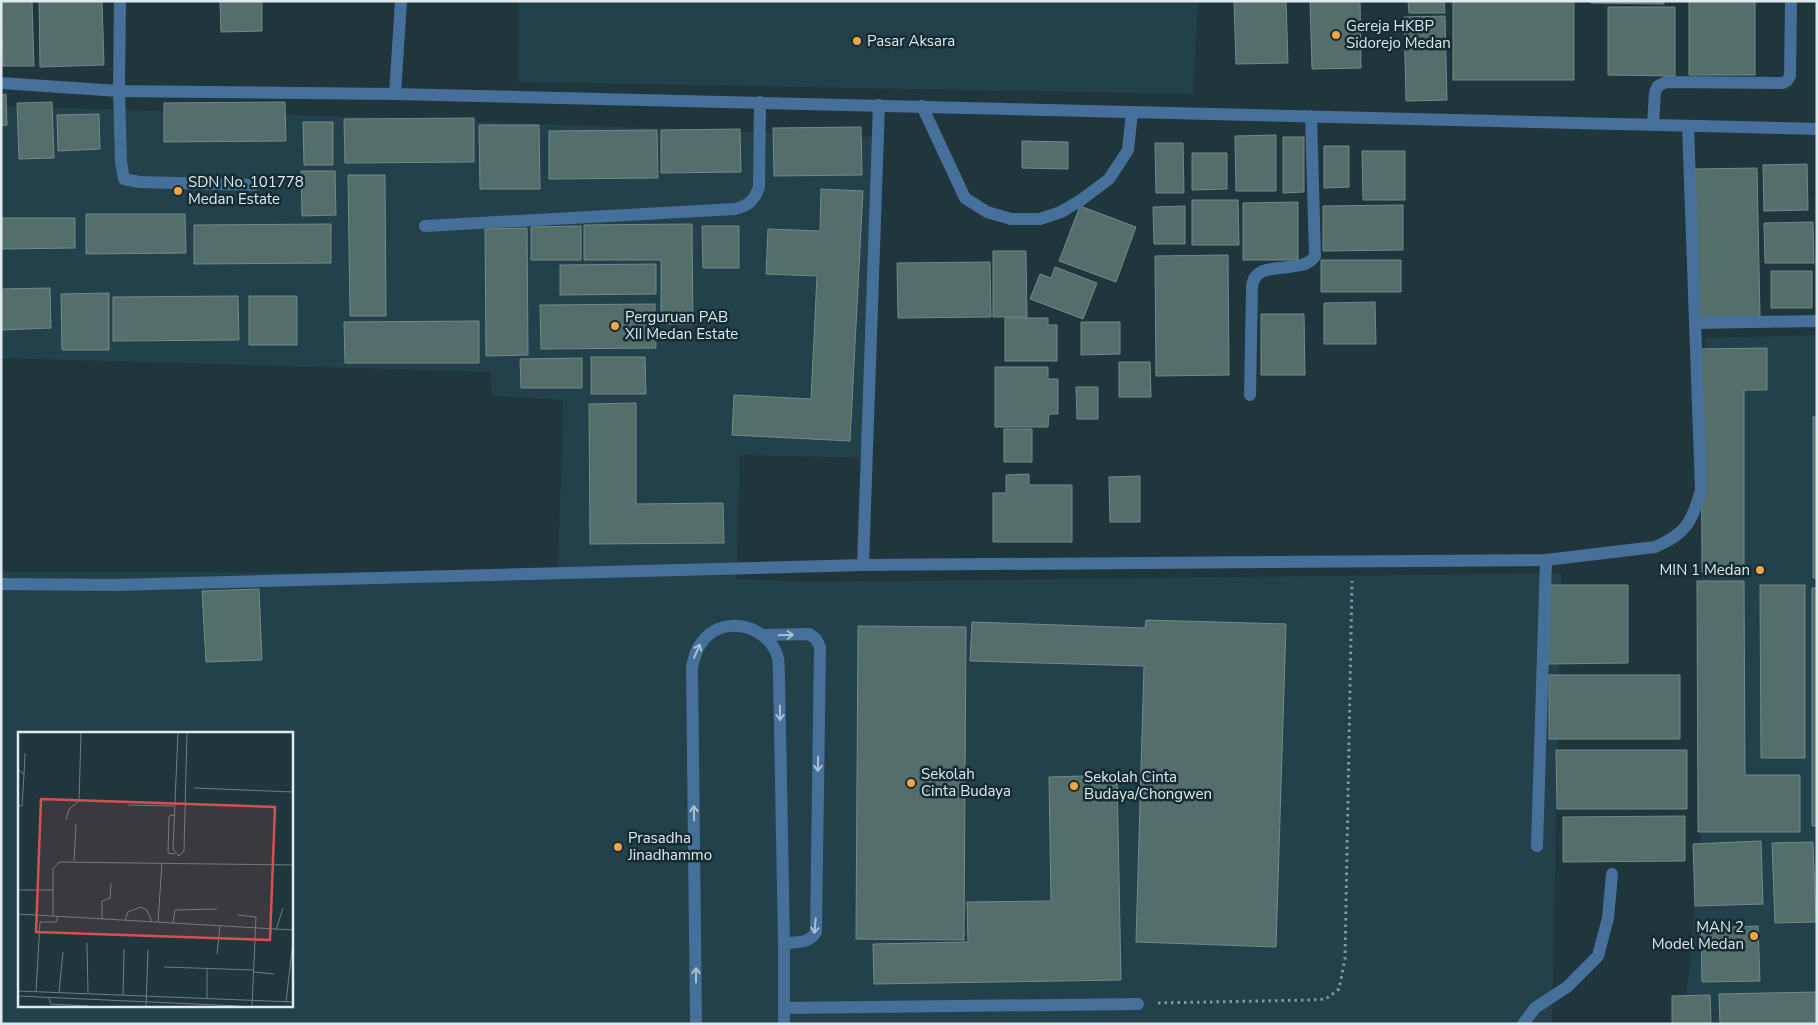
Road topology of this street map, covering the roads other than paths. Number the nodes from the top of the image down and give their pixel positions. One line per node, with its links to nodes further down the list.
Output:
1 (120, 1): 5 (street)
2 (401, 1): 6 (street)
3 (1791, 1): 12 (street)
4 (1, 83): 5 (street)
5 (119, 91): 6 (street); 15 (street)
6 (395, 94): 7 (street)
7 (760, 102): 8 (street); 16 (street)
8 (879, 105): 9 (street); 21 (street)
9 (922, 106): 10 (street); 10 (street)
10 (1132, 112): 11 (street)
11 (1311, 116): 12 (street); 19 (street)
12 (1654, 124): 13 (street)
13 (1688, 126): 14 (street); 18 (street)
14 (1817, 129)
15 (254, 185)
16 (426, 226)
17 (1817, 321): 18 (street)
18 (1695, 323): 20 (street)
19 (1250, 394)
20 (1546, 560): 21 (street); 24 (street)
21 (864, 565): 22 (street)
22 (1, 584)
23 (765, 635): 26 (street, one-way to 26); 26 (street, one-way to 26); 29 (street, one-way to 23)
24 (1537, 846)
25 (1612, 874): 31 (street)
26 (784, 943): 28 (street)
27 (1138, 1004): 28 (street)
28 (784, 1008): 30 (street)
29 (696, 1024)
30 (784, 1024)
31 (1523, 1024)

